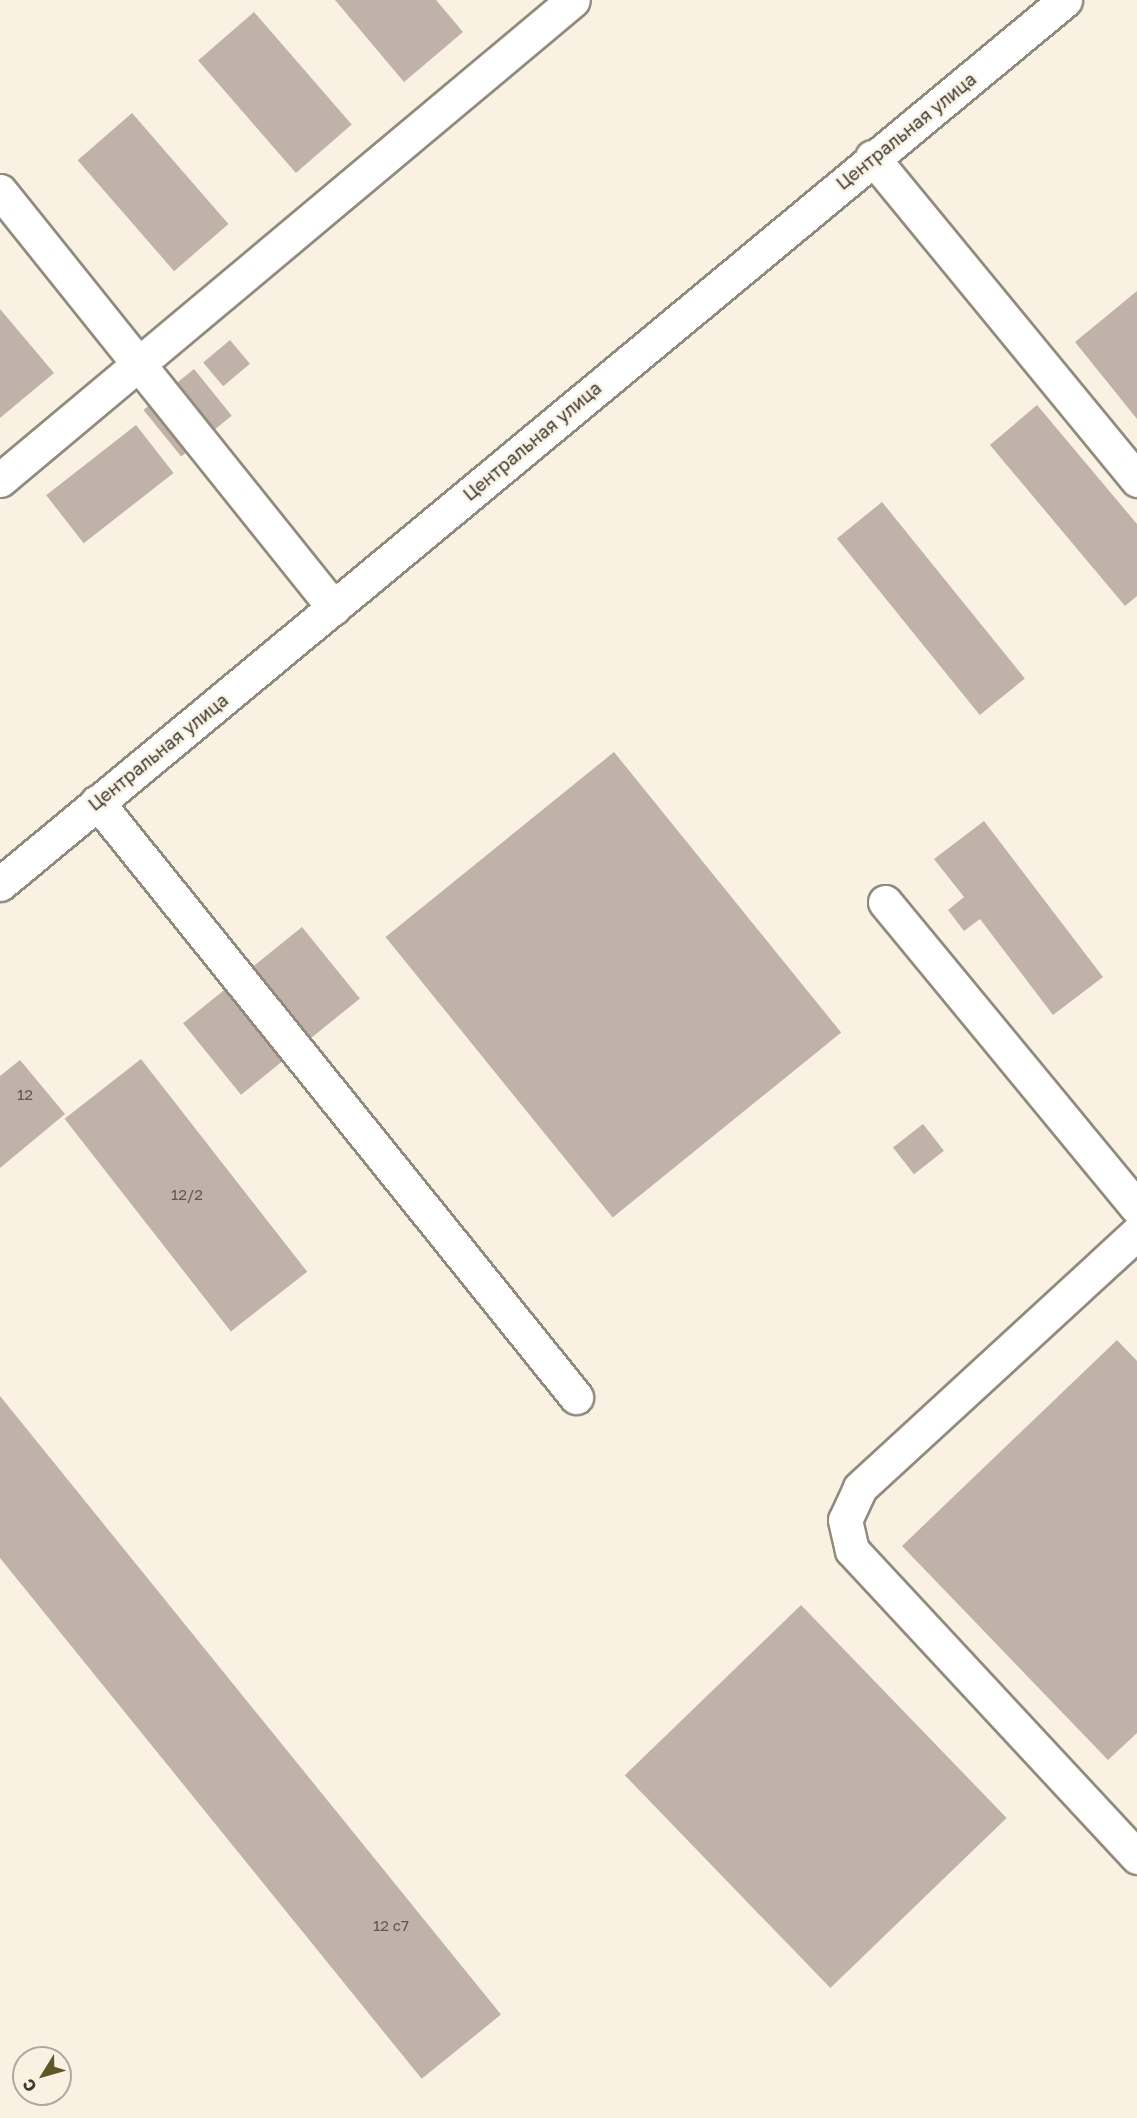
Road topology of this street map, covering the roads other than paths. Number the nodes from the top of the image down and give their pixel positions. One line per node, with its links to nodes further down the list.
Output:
1 (573, 0): 5 (street)
2 (1046, 6): 3 (street, Центральная улица)
3 (872, 158): 7 (street); 8 (street, Центральная улица)
4 (0, 191): 5 (street)
5 (142, 364): 6 (street); 8 (street)
6 (0, 480)
7 (1137, 480)
8 (334, 608): 9 (street, Центральная улица)
9 (97, 802): 10 (street, Центральная улица); 14 (street)
10 (0, 884)
11 (885, 902): 12 (street)
12 (1137, 1208)
13 (1137, 1233): 15 (street)
14 (576, 1397)
15 (1137, 1857)

